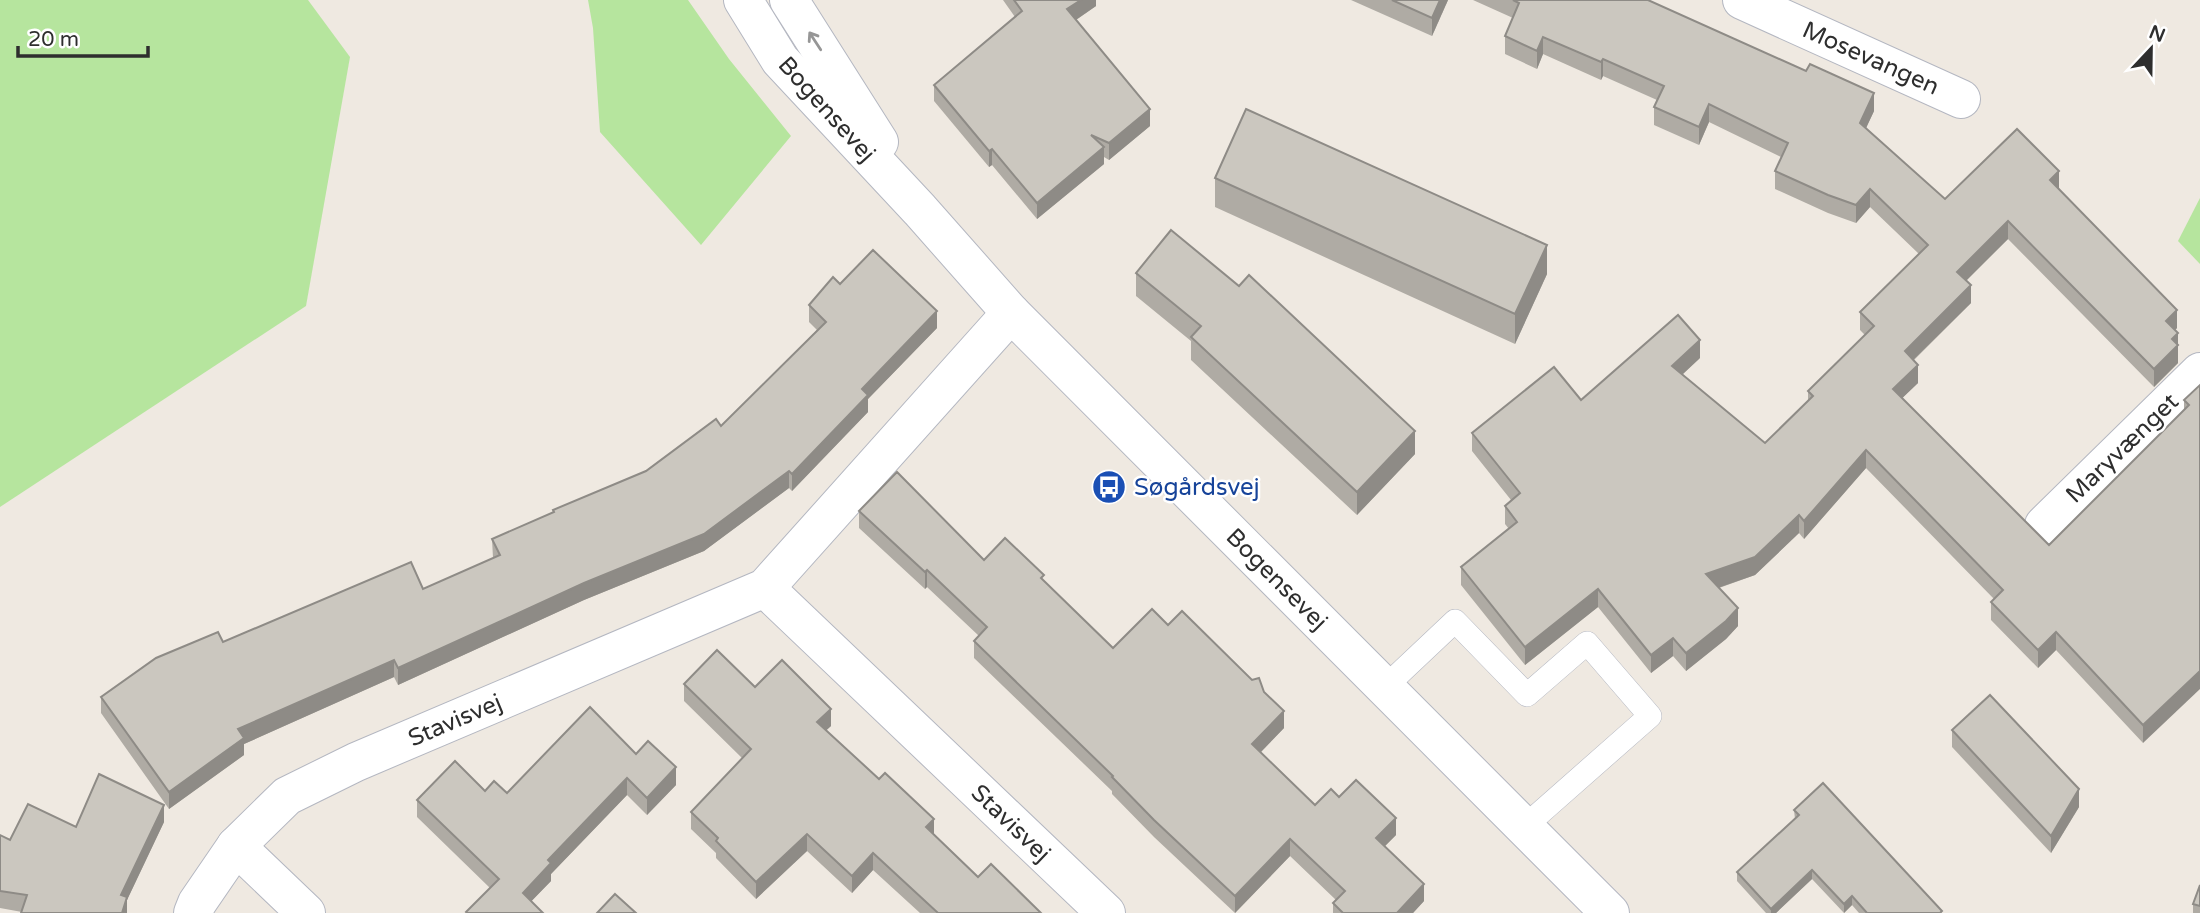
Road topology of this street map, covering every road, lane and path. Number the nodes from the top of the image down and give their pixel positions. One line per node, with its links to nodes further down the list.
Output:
1 (743, 0): 5 (street, Bogensevej)
2 (789, 0): 5 (street, Bogensevej, one-way to 2)
3 (1742, 0): 4 (street, Mosevangen)
4 (1961, 99)
5 (920, 210): 6 (street, Bogensevej)
6 (1011, 313): 9 (street, Stavisvej); 10 (street, Bogensevej)
7 (2200, 372): 8 (street, Maryvænget)
8 (2044, 524)
9 (765, 588): 12 (street, Stavisvej); 15 (street, Stavisvej)
10 (1385, 687): 11 (street, Bogensevej); 11 (lane)
11 (1524, 827): 16 (street, Bogensevej)
12 (236, 846): 13 (street, Stavisvej); 14 (street)
13 (193, 913)
14 (306, 913)
15 (1105, 913)
16 (1610, 913)

